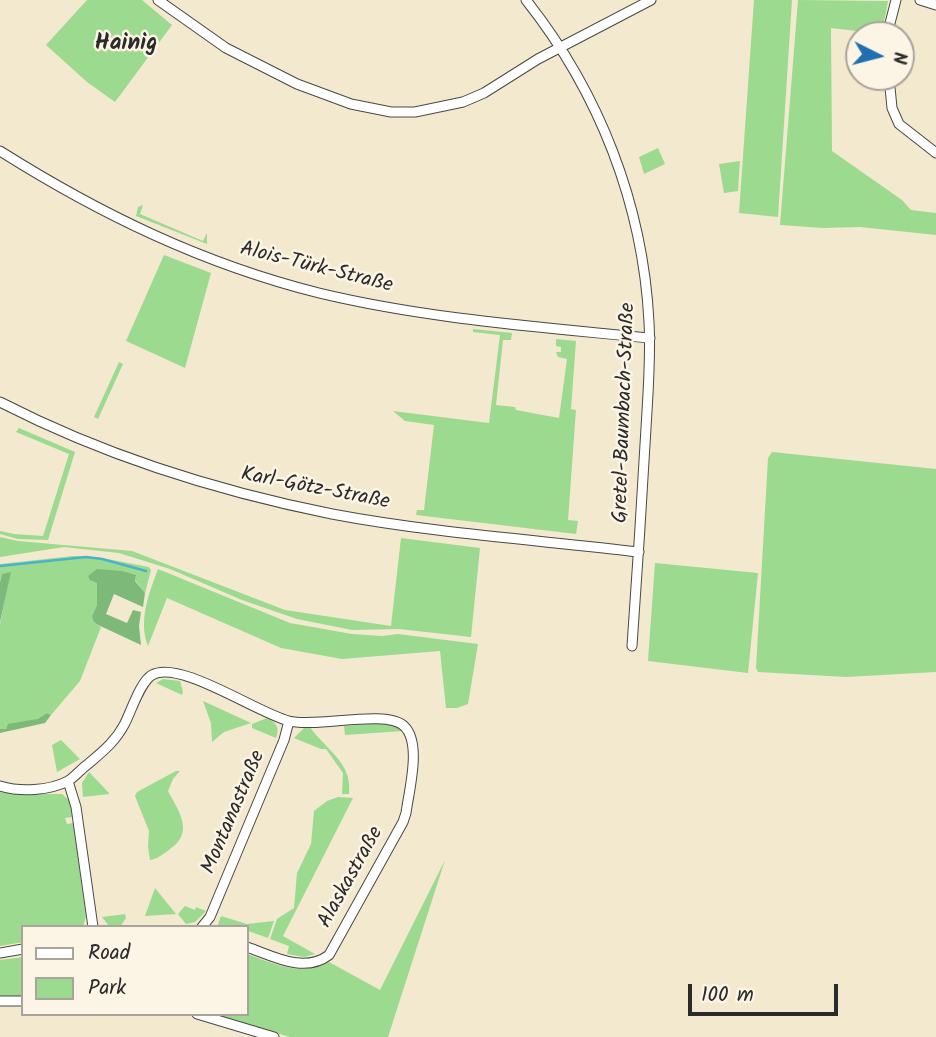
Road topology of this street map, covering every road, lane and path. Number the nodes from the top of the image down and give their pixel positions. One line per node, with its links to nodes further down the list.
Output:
1 (158, 0): 8 (street)
2 (526, 0): 8 (street, Gretel-Baumbach-Straße)
3 (651, 0): 8 (street)
4 (895, 0): 7 (street)
5 (920, 0): 6 (street)
6 (936, 5)
7 (890, 21)
8 (558, 48): 12 (street, Gretel-Baumbach-Straße)
9 (891, 91): 11 (street)
10 (0, 151): 12 (street, Alois-Türk-Straße)
11 (936, 152)
12 (650, 338): 14 (street, Gretel-Baumbach-Straße)
13 (0, 402): 14 (street, Karl-Götz-Straße)
14 (639, 552): 15 (street, Gretel-Baumbach-Straße)
15 (632, 646)
16 (289, 721): 17 (street); 19 (street, Montanastraße); 21 (street, Alaskastraße)
17 (68, 781): 18 (street); 20 (street)
18 (0, 786)
19 (207, 923)
20 (93, 925)
21 (248, 947)
22 (21, 949): 23 (street)
23 (0, 953)
24 (21, 1000): 25 (street)
25 (0, 1001)
26 (205, 1016): 27 (street)
27 (274, 1037)

